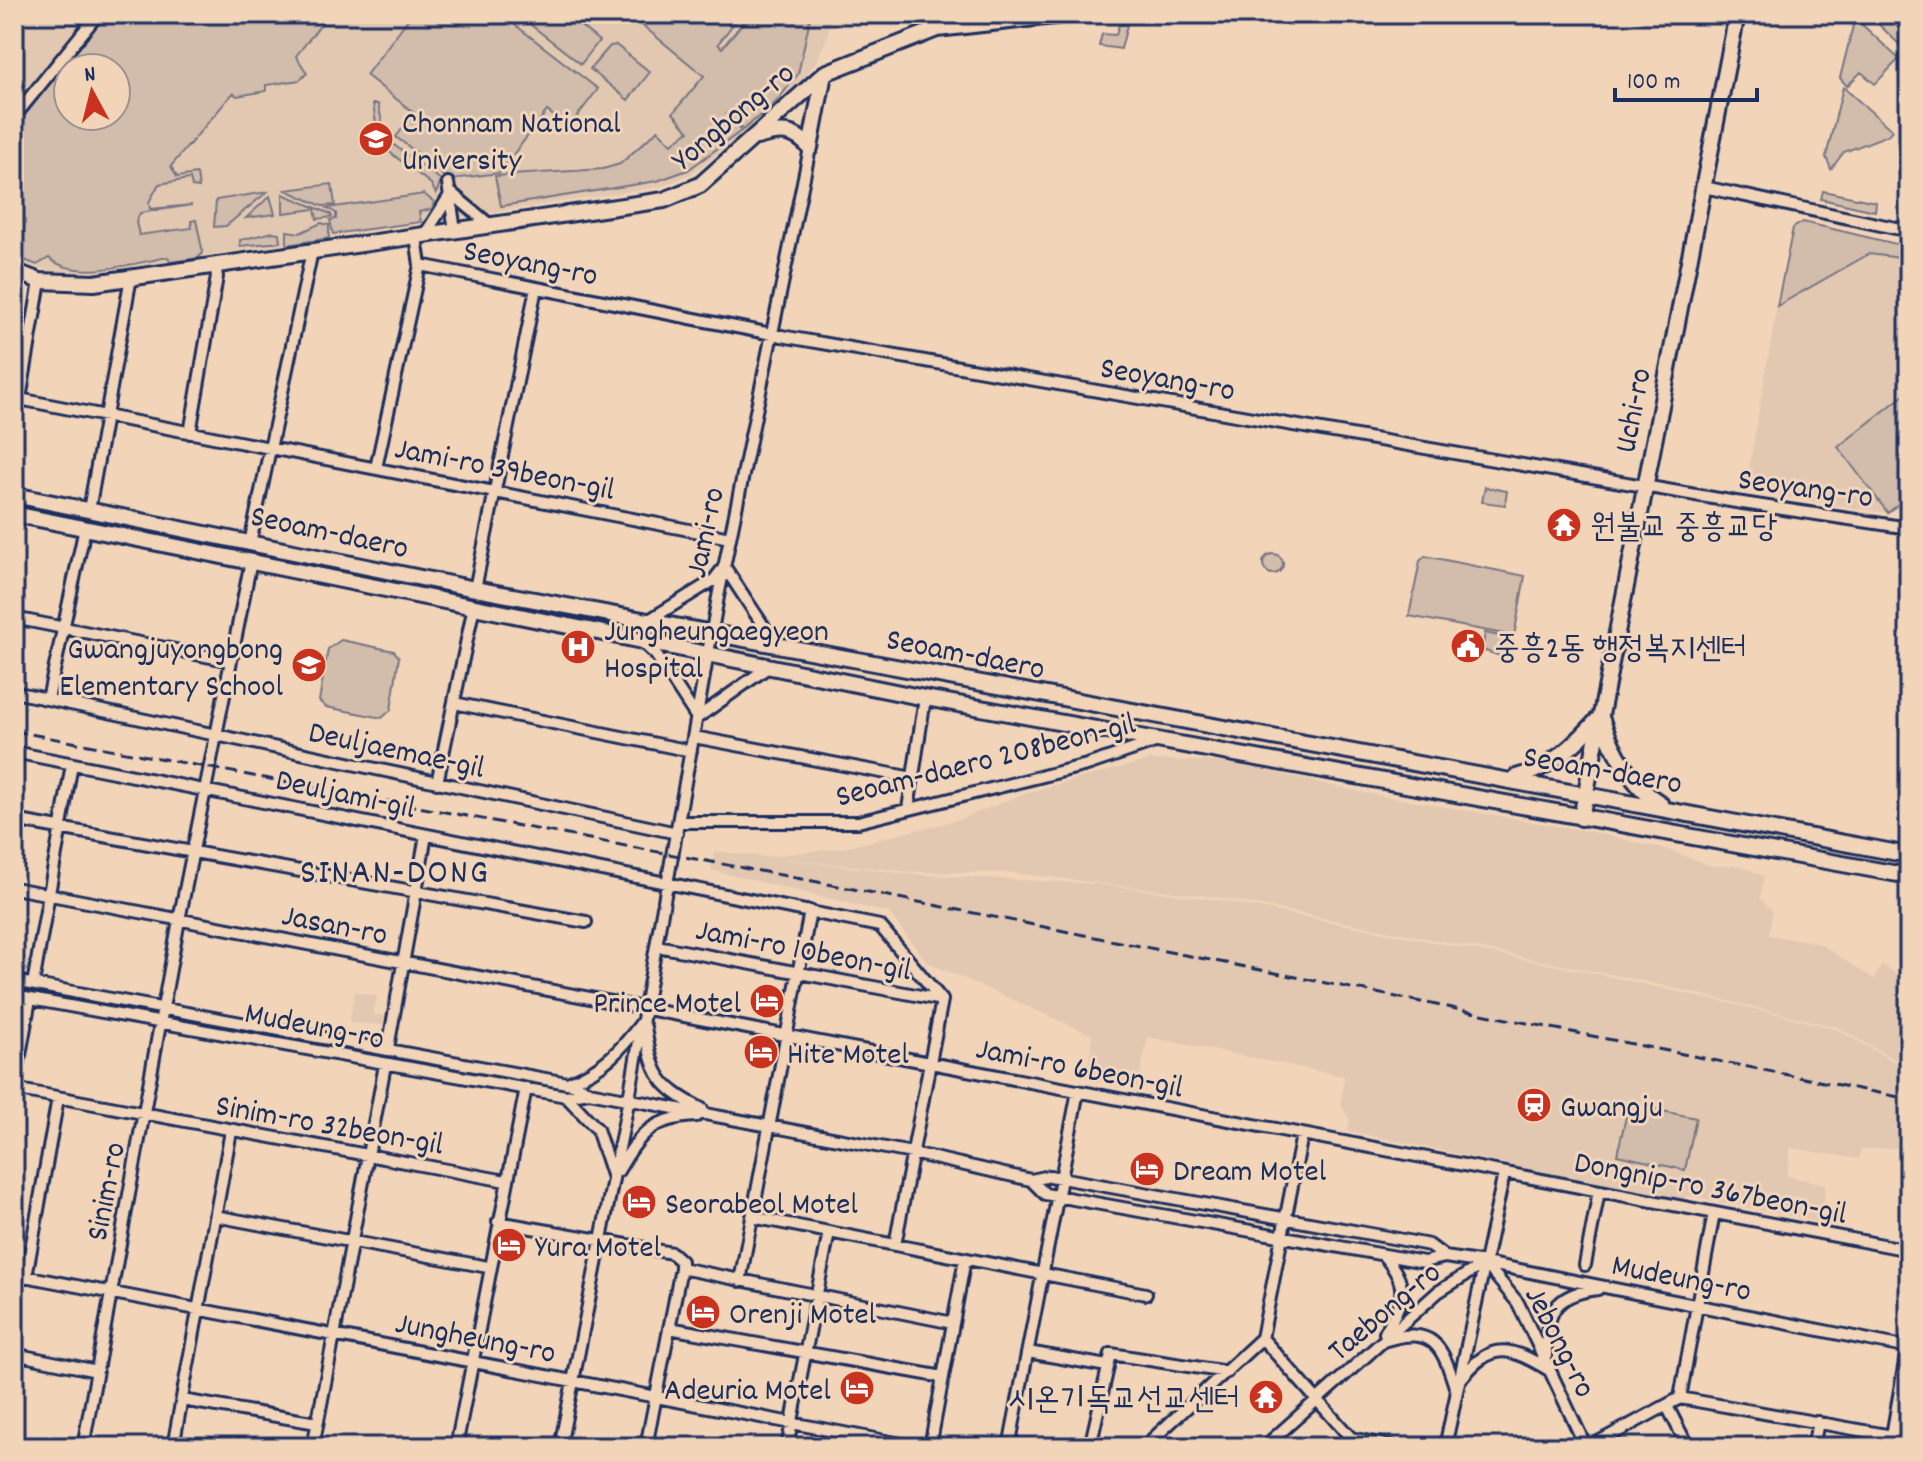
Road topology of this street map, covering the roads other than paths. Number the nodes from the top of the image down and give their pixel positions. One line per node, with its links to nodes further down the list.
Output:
1 (98, 14): 5 (street)
2 (1073, 14): 4 (main road, Yongbong-ro)
3 (1737, 14): 8 (main road, Uchi-ro)
4 (825, 73): 6 (main road, Yongbong-ro); 7 (main road, Jami-ro)
5 (14, 117)
6 (753, 138): 7 (main road); 10 (main road, Yongbong-ro)
7 (810, 148): 21 (street, Jami-ro)
8 (1704, 187): 12 (street); 27 (main road, Uchi-ro)
9 (449, 190): 10 (street); 11 (street); 13 (street)
10 (491, 226): 11 (main road, Yongbong-ro)
11 (455, 231): 13 (main road, Yongbong-ro)
12 (1909, 231)
13 (420, 237): 14 (main road, Yongbong-ro); 16 (street)
14 (312, 251): 15 (main road, Yongbong-ro); 25 (street)
15 (215, 264): 18 (main road, Yongbong-ro); 24 (street)
16 (420, 265): 20 (street, Seoyang-ro); 26 (street)
17 (14, 271): 19 (main road, Yongbong-ro)
18 (131, 277): 19 (main road, Yongbong-ro); 23 (street)
19 (40, 281): 22 (street)
20 (536, 288): 21 (street, Seoyang-ro); 28 (street)
21 (773, 334): 27 (street, Seoyang-ro); 34 (street, Jami-ro)
22 (17, 399): 23 (street, Jami-ro 39beon-gil)
23 (106, 416): 24 (street, Jami-ro 39beon-gil); 30 (street)
24 (190, 433): 25 (street, Jami-ro 39beon-gil)
25 (270, 448): 26 (street, Jami-ro 39beon-gil); 35 (street)
26 (376, 468): 28 (street, Jami-ro 39beon-gil)
27 (1644, 486): 33 (street, Seoyang-ro); 53 (main road, Uchi-ro)
28 (494, 493): 34 (street, Jami-ro 39beon-gil); 38 (street)
29 (14, 495): 30 (main road, Seoam-daero)
30 (89, 510): 35 (main road, Seoam-daero)
31 (14, 514): 32 (main road, Seoam-daero)
32 (85, 528): 36 (main road, Seoam-daero); 42 (street)
33 (1909, 528)
34 (730, 538): 37 (street, Jami-ro)
35 (250, 543): 38 (main road, Seoam-daero)
36 (251, 561): 39 (main road, Seoam-daero); 47 (street, Sinim-ro)
37 (724, 566): 41 (street); 43 (street, Jami-ro); 45 (street)
38 (475, 589): 41 (main road, Seoam-daero)
39 (474, 606): 44 (main road, Seoam-daero); 52 (street)
40 (14, 618): 42 (street)
41 (647, 621): 43 (main road, Seoam-daero)
42 (63, 628): 47 (street); 51 (street)
43 (712, 633): 45 (main road, Seoam-daero); 46 (street, Jami-ro)
44 (638, 639): 46 (main road, Seoam-daero); 54 (street)
45 (776, 645): 62 (main road, Seoam-daero)
46 (708, 653): 48 (main road, Seoam-daero); 54 (street, Jami-ro)
47 (231, 661): 56 (street, Sinim-ro)
48 (771, 665): 50 (main road, Seoam-daero); 54 (street)
49 (14, 692): 51 (street, Deuljaemae-gil)
50 (925, 698): 57 (main road, Seoam-daero); 61 (street, Seoam-daero)
51 (48, 699): 56 (street, Deuljaemae-gil)
52 (454, 703): 58 (street); 63 (street)
53 (1601, 716): 62 (main road); 65 (main road, Uchi-ro); 67 (main road)
54 (697, 718): 55 (street, Jami-ro)
55 (694, 737): 58 (street, Jami-ro); 61 (street)
56 (215, 738): 63 (street, Deuljaemae-gil); 64 (street, Sinim-ro)
57 (1159, 741): 66 (street, Seoam-daero 208beon-gil); 68 (main road, Seoam-daero)
58 (691, 751): 70 (street, Jami-ro)
59 (14, 752): 60 (street, Deuljami-gil)
60 (72, 764): 64 (street, Deuljami-gil); 71 (street)
61 (913, 778): 66 (street, Seoam-daero)
62 (1508, 779): 65 (main road, Seoam-daero)
63 (437, 783): 70 (street, Deuljaemae-gil)
64 (205, 789): 72 (street, Deuljami-gil); 73 (street, Sinim-ro)
65 (1586, 793): 67 (main road, Seoam-daero); 68 (main road, Uchi-ro)
66 (908, 809): 70 (street, Seoam-daero 208beon-gil)
67 (1671, 809): 74 (main road, Seoam-daero)
68 (1581, 818): 75 (main road, Seoam-daero)
69 (14, 820): 71 (street)
70 (678, 827): 76 (street, Jami-ro)
71 (61, 828): 73 (street); 79 (street)
72 (426, 835): 76 (street, Deuljami-gil); 78 (street, Mudeung-ro)
73 (192, 852): 78 (street); 81 (street, Sinim-ro)
74 (1909, 855)
75 (1909, 876)
76 (667, 882): 80 (street, Deuljami-gil); 83 (street, Jami-ro)
77 (14, 888): 79 (street, Jasan-ro)
78 (416, 891): 82 (street); 84 (street, Mudeung-ro)
79 (49, 895): 81 (street, Jasan-ro); 87 (street)
80 (810, 911): 85 (street); 90 (street, Deuljami-gil)
81 (179, 920): 84 (street, Jasan-ro); 91 (street, Sinim-ro)
82 (586, 922)
83 (657, 946): 85 (street, Jami-ro 10beon-gil); 92 (street, Jami-ro)
84 (403, 963): 92 (street, Jasan-ro); 95 (street, Mudeung-ro)
85 (798, 973): 90 (street, Jami-ro 10beon-gil); 94 (street)
86 (14, 981): 87 (street, Mudeung-ro)
87 (33, 984): 91 (street, Mudeung-ro)
88 (14, 996): 89 (street, Mudeung-ro)
89 (30, 999): 93 (street, Mudeung-ro); 100 (street)
90 (942, 1000): 96 (street)
91 (163, 1008): 93 (street, Sinim-ro); 95 (street, Mudeung-ro)
92 (645, 1015): 94 (street, Jami-ro 6beon-gil); 98 (street); 105 (street, Jami-ro); 107 (street)
93 (161, 1020): 97 (street, Mudeung-ro); 106 (street, Sinim-ro)
94 (787, 1036): 96 (street, Jami-ro 6beon-gil); 108 (street)
95 (388, 1048): 98 (street, Mudeung-ro)
96 (930, 1063): 101 (street, Jami-ro 6beon-gil); 111 (street)
97 (385, 1065): 99 (street, Mudeung-ro); 112 (street)
98 (568, 1083): 102 (street, Mudeung-ro)
99 (526, 1088): 103 (street, Mudeung-ro); 117 (street)
100 (14, 1089): 104 (street, Sinim-ro 32beon-gil)
101 (1078, 1091): 110 (street, Jami-ro 6beon-gil); 114 (street)
102 (589, 1092): 103 (street, Mudeung-ro); 105 (street, Mudeung-ro)
103 (566, 1096): 115 (street)
104 (58, 1098): 106 (street, Sinim-ro 32beon-gil); 138 (street, Jungheung-ro)
105 (629, 1098): 107 (street, Mudeung-ro); 115 (street, Jami-ro)
106 (145, 1115): 109 (street, Sinim-ro 32beon-gil); 142 (street, Sinim-ro)
107 (715, 1115): 108 (street, Mudeung-ro); 115 (street)
108 (770, 1126): 111 (street, Mudeung-ro); 122 (street)
109 (231, 1131): 112 (street, Sinim-ro 32beon-gil); 121 (street)
110 (1302, 1135): 113 (street, Jami-ro 6beon-gil); 123 (street)
111 (912, 1153): 116 (street, Mudeung-ro); 129 (street)
112 (368, 1156): 117 (street, Sinim-ro 32beon-gil); 128 (street)
113 (1504, 1174): 118 (street, Dongnip-ro 367beon-gil); 134 (street)
114 (1061, 1178): 116 (street, Mudeung-ro); 119 (street); 123 (street, Mudeung-ro)
115 (613, 1180): 127 (street, Jami-ro)
116 (1031, 1180): 119 (street, Mudeung-ro)
117 (506, 1181): 124 (street)
118 (1599, 1191): 120 (street, Dongnip-ro 367beon-gil); 135 (street)
119 (1057, 1195): 126 (street, Mudeung-ro); 139 (street)
120 (1714, 1213): 130 (street, Dongnip-ro 367beon-gil); 145 (street)
121 (215, 1216): 128 (street); 146 (street)
122 (752, 1217): 125 (street); 140 (street)
123 (1286, 1219): 126 (street); 132 (street, Mudeung-ro)
124 (498, 1222): 127 (street); 136 (street)
125 (829, 1232): 129 (street); 144 (street)
126 (1284, 1238): 131 (street, Mudeung-ro); 150 (street)
127 (601, 1240): 137 (street); 163 (street, Jami-ro)
128 (351, 1241): 136 (street); 149 (street)
129 (895, 1245): 133 (street)
130 (1909, 1250)
131 (1382, 1254): 132 (street, Mudeung-ro); 151 (street)
132 (1445, 1257): 134 (street, Mudeung-ro)
133 (965, 1259): 139 (street); 147 (street)
134 (1485, 1263): 141 (street, Mudeung-ro); 151 (street, Taebong-ro); 158 (street, Jebong-ro); 162 (street)
135 (1585, 1265)
136 (488, 1267): 156 (street)
137 (681, 1268): 140 (street); 148 (street)
138 (19, 1273): 142 (street, Jungheung-ro)
139 (1043, 1274): 143 (street); 154 (street)
140 (740, 1281): 144 (street)
141 (1609, 1287): 145 (street, Mudeung-ro); 158 (street)
142 (110, 1293): 146 (street, Jungheung-ro); 159 (street, Sinim-ro)
143 (1146, 1294)
144 (817, 1296): 147 (street); 153 (street)
145 (1696, 1305): 152 (street, Mudeung-ro); 166 (street)
146 (198, 1309): 149 (street, Jungheung-ro); 167 (street)
147 (953, 1323): 161 (street)
148 (669, 1328): 153 (street); 165 (street)
149 (334, 1335): 156 (street, Jungheung-ro); 171 (street)
150 (1262, 1338): 160 (street); 168 (street)
151 (1381, 1342): 164 (street); 168 (street, Taebong-ro)
152 (1908, 1345): 174 (street)
153 (806, 1352): 161 (street); 172 (street)
154 (1028, 1352): 157 (street); 185 (street)
155 (18, 1355): 159 (street)
156 (471, 1362): 163 (street, Jungheung-ro); 179 (street)
157 (1107, 1366): 160 (street); 186 (street)
158 (1548, 1366): 162 (street); 191 (street, Jebong-ro)
159 (97, 1371): 176 (street, Sinim-ro)
160 (1227, 1372): 187 (street)
161 (943, 1377): 184 (street)
162 (1460, 1380): 164 (street)
163 (573, 1381): 165 (street, Jungheung-ro); 180 (street, Jami-ro)
164 (1457, 1393): 190 (street)
165 (655, 1397): 172 (street, Jungheung-ro); 181 (street)
166 (1680, 1398): 169 (street); 170 (street)
167 (182, 1400): 171 (street); 177 (street)
168 (1317, 1400): 175 (street, Taebong-ro); 188 (street, Taebong-ro)
169 (1667, 1406): 191 (street); 192 (street)
170 (1818, 1422): 174 (street); 193 (street)
171 (317, 1423): 178 (street)
172 (792, 1423): 182 (street); 183 (street, Jungheung-ro)
173 (1909, 1439): 174 (street)
174 (1891, 1441)
175 (1350, 1443): 189 (street)
176 (83, 1447)
177 (173, 1447)
178 (313, 1447)
179 (456, 1447)
180 (560, 1447)
181 (646, 1447)
182 (787, 1447)
183 (917, 1447)
184 (930, 1447)
185 (1009, 1447)
186 (1090, 1447)
187 (1144, 1447)
188 (1264, 1447)
189 (1394, 1447)
190 (1445, 1447)
191 (1587, 1447)
192 (1688, 1447)
193 (1813, 1447)

